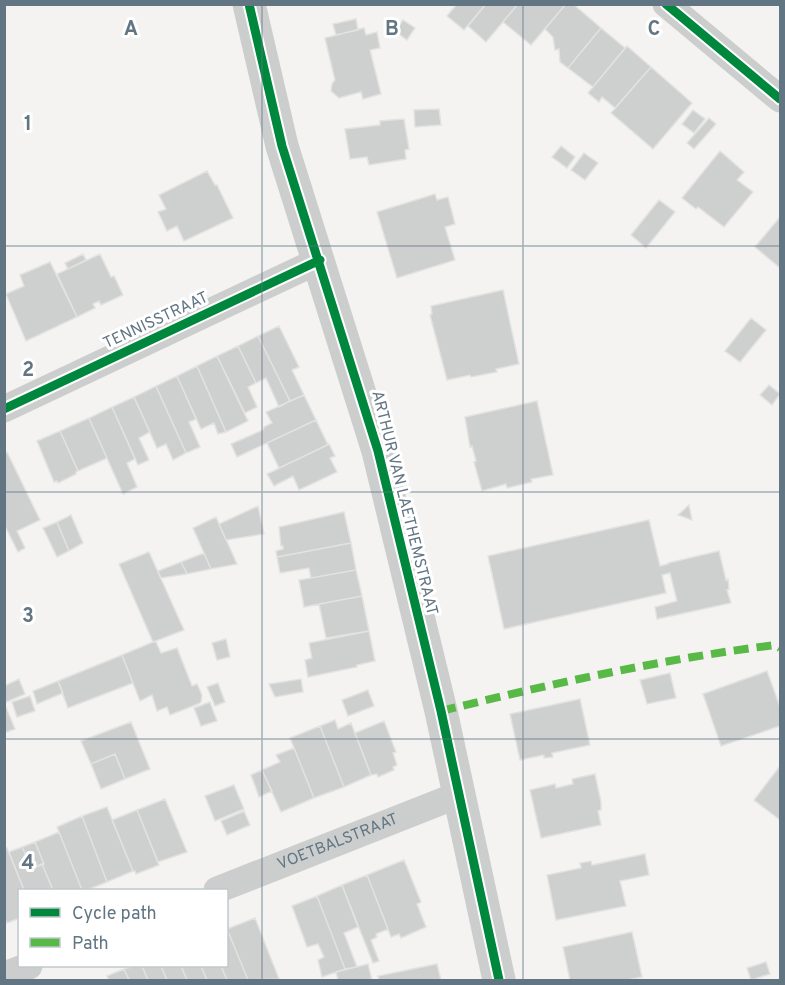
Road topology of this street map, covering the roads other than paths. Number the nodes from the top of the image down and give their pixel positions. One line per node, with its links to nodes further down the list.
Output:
1 (249, 4): 4 (street, ARTHUR VAN LAETHEMSTRAAT)
2 (666, 4): 3 (street)
3 (780, 99)
4 (320, 260): 5 (street, TENNISSTRAAT); 6 (street, ARTHUR VAN LAETHEMSTRAAT)
5 (4, 409)
6 (458, 795): 7 (street, VOETBALSTRAAT); 10 (street, ARTHUR VAN LAETHEMSTRAAT)
7 (222, 889)
8 (26, 967): 9 (street)
9 (4, 975)
10 (499, 981)

